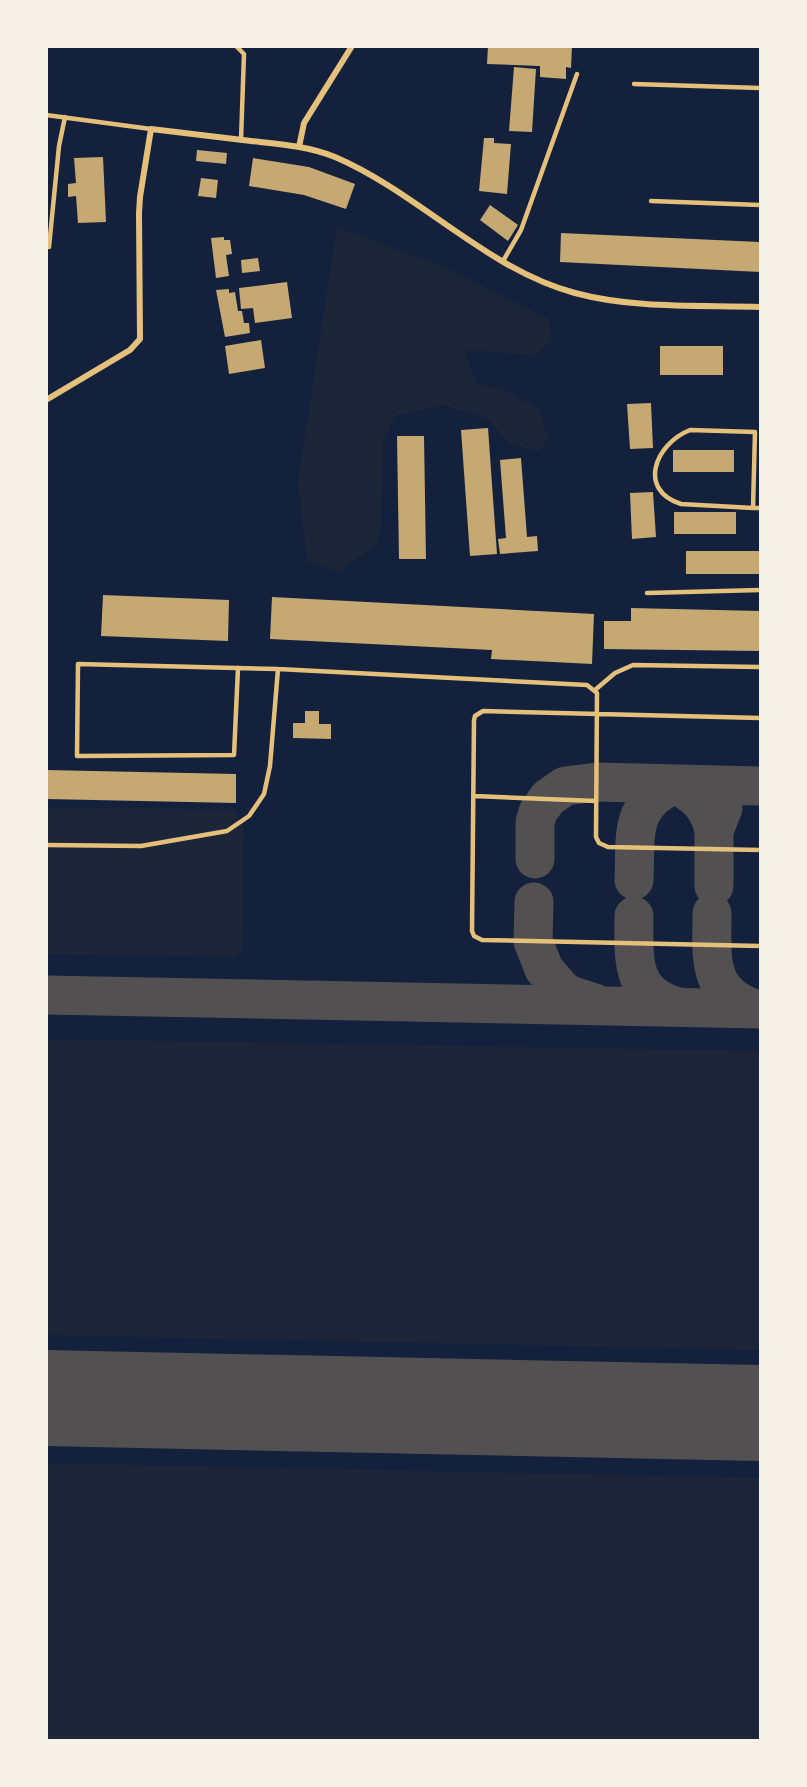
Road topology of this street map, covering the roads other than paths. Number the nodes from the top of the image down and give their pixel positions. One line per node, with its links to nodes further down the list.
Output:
1 (236, 46): 4 (lane)
2 (246, 46): 4 (lane)
3 (352, 46): 12 (street)
4 (244, 54): 11 (lane)
5 (577, 74): 16 (lane)
6 (634, 84): 7 (lane)
7 (760, 88)
8 (46, 115): 9 (lane)
9 (65, 117): 10 (lane); 15 (lane)
10 (151, 129): 11 (street); 18 (street)
11 (242, 140): 12 (street)
12 (299, 147): 16 (street)
13 (651, 201): 14 (lane)
14 (760, 205)
15 (49, 247)
16 (504, 261): 17 (street)
17 (760, 307)
18 (46, 400)
19 (758, 432): 20 (lane); 20 (lane)
20 (753, 508): 21 (lane)
21 (760, 508)
22 (760, 591): 23 (lane)
23 (647, 593)
24 (760, 667): 27 (lane)
25 (238, 668): 25 (lane); 26 (lane)
26 (278, 669): 27 (lane); 32 (lane)
27 (595, 690): 28 (lane)
28 (598, 713): 29 (lane); 30 (lane); 31 (lane)
29 (760, 718)
30 (474, 796): 31 (lane); 34 (lane)
31 (596, 801): 33 (lane)
32 (46, 845)
33 (760, 850)
34 (760, 946)

